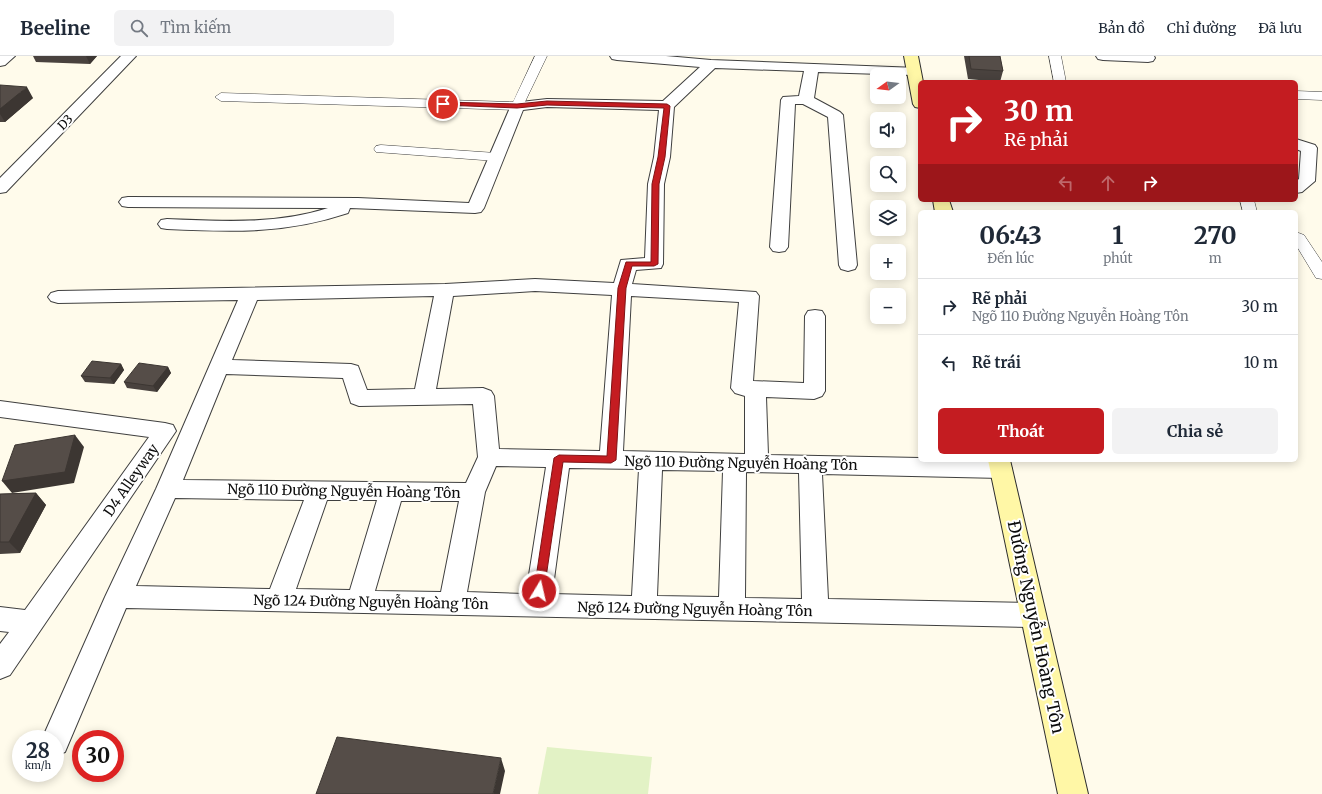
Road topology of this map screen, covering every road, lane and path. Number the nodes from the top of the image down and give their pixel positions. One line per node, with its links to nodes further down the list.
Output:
1 (8, 56): 10 (street)
2 (129, 56): 25 (street, D3)
3 (541, 56): 19 (lane)
4 (617, 56): 8 (street)
5 (911, 56): 13 (main road)
6 (1055, 56): 14 (lane)
7 (1103, 56): 9 (street)
8 (673, 58): 11 (street)
9 (1148, 58)
10 (0, 62)
11 (711, 64): 12 (street); 20 (street)
12 (819, 64): 13 (street); 18 (street)
13 (917, 78)
14 (1060, 80)
15 (1298, 95): 16 (lane)
16 (1322, 96)
17 (222, 97): 19 (lane)
18 (806, 100): 30 (street); 31 (street)
19 (517, 106): 20 (street); 23 (street)
20 (667, 106): 33 (street)
21 (1298, 145): 24 (street)
22 (381, 149): 23 (lane)
23 (496, 157): 27 (street)
24 (1298, 187)
25 (0, 188)
26 (128, 202): 27 (street)
27 (358, 203): 28 (street)
28 (167, 224)
29 (1298, 238): 32 (lane)
30 (779, 247)
31 (848, 265)
32 (1322, 274)
33 (622, 288): 34 (street); 39 (street); 44 (street)
34 (446, 290): 35 (street); 40 (street)
35 (250, 293): 36 (street); 38 (street)
36 (58, 297)
37 (815, 316): 39 (street)
38 (219, 367): 40 (street); 49 (street)
39 (755, 388): 46 (street)
40 (424, 397): 42 (street)
41 (0, 409): 63 (street, D4 Alleyway)
42 (489, 457): 43 (street, Ngõ 110 Đường Nguyễn Hoàng Tôn); 52 (street, Ngõ 110 Đường Nguyễn Hoàng Tôn)
43 (559, 458): 44 (street, Ngõ 110 Đường Nguyễn Hoàng Tôn); 57 (street)
44 (611, 460): 45 (street, Ngõ 110 Đường Nguyễn Hoàng Tôn)
45 (651, 460): 46 (street, Ngõ 110 Đường Nguyễn Hoàng Tôn); 58 (street)
46 (746, 463): 47 (street, Ngõ 110 Đường Nguyễn Hoàng Tôn); 59 (street)
47 (810, 464): 48 (street, Ngõ 110 Đường Nguyễn Hoàng Tôn); 60 (street)
48 (1000, 464): 61 (main road, Đường Nguyễn Hoàng Tôn)
49 (168, 489): 50 (street, Ngõ 110 Đường Nguyễn Hoàng Tôn); 53 (street)
50 (319, 490): 51 (street, Ngõ 110 Đường Nguyễn Hoàng Tôn); 54 (street)
51 (392, 491): 52 (street, Ngõ 110 Đường Nguyễn Hoàng Tôn); 55 (street)
52 (473, 492): 56 (street)
53 (118, 597): 54 (street, Ngõ 124 Đường Nguyễn Hoàng Tôn); 65 (street)
54 (279, 600): 55 (street, Ngõ 124 Đường Nguyễn Hoàng Tôn)
55 (359, 602): 56 (street, Ngõ 124 Đường Nguyễn Hoàng Tôn)
56 (452, 604): 57 (street, Ngõ 124 Đường Nguyễn Hoàng Tôn)
57 (537, 605): 58 (street, Ngõ 124 Đường Nguyễn Hoàng Tôn)
58 (644, 608): 59 (street, Ngõ 124 Đường Nguyễn Hoàng Tôn)
59 (732, 609): 60 (street, Ngõ 124 Đường Nguyễn Hoàng Tôn)
60 (815, 611): 61 (street, Ngõ 124 Đường Nguyễn Hoàng Tôn)
61 (1033, 615): 66 (main road, Đường Nguyễn Hoàng Tôn)
62 (0, 619): 63 (street)
63 (32, 622): 64 (street, D4 Alleyway)
64 (0, 666)
65 (60, 730)
66 (1073, 794)

